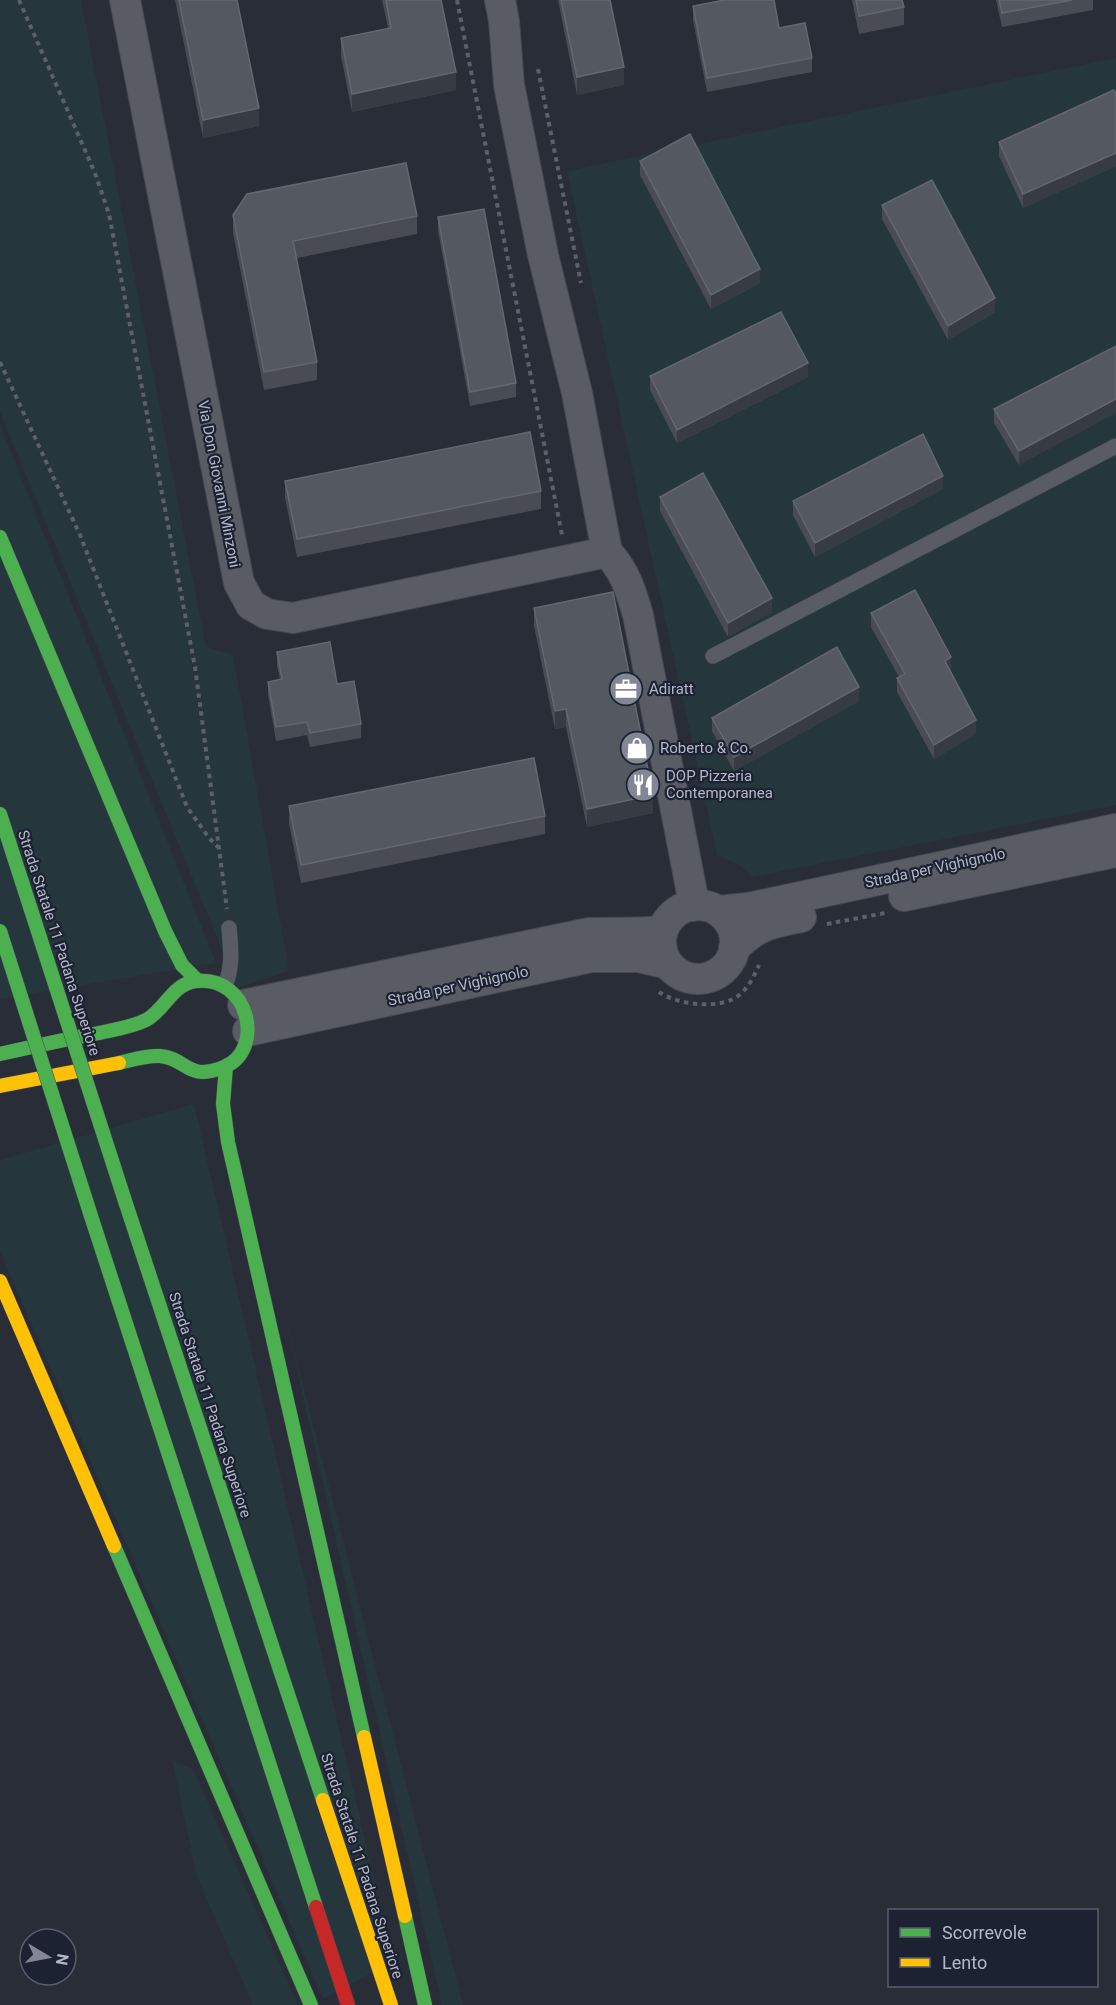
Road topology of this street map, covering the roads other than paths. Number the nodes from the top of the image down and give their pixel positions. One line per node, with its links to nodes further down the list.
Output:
1 (125, 0): 5 (street, Via Don Giovanni Minzoni)
2 (500, 0): 5 (street)
3 (1116, 446): 6 (lane)
4 (0, 537): 16 (main road)
5 (607, 552): 10 (street)
6 (713, 656)
7 (0, 814): 24 (main road, Strada Statale 11 Padana Superiore, bridge)
8 (1116, 829): 10 (street, Strada per Vighignolo)
9 (1116, 852): 14 (street, Strada per Vighignolo)
10 (705, 909): 13 (street); 14 (street)
11 (229, 928): 17 (lane)
12 (0, 931): 23 (main road, bridge)
13 (662, 932): 15 (street); 17 (street, Strada per Vighignolo)
14 (735, 948): 15 (street)
15 (668, 964): 17 (street, Strada per Vighignolo)
16 (198, 981): 17 (main road); 18 (main road)
17 (239, 1007): 19 (main road)
18 (0, 1054)
19 (226, 1066): 20 (main road); 25 (main road)
20 (0, 1086)
21 (0, 1281): 22 (main road)
22 (311, 2005)
23 (348, 2005)
24 (391, 2005)
25 (425, 2005)

